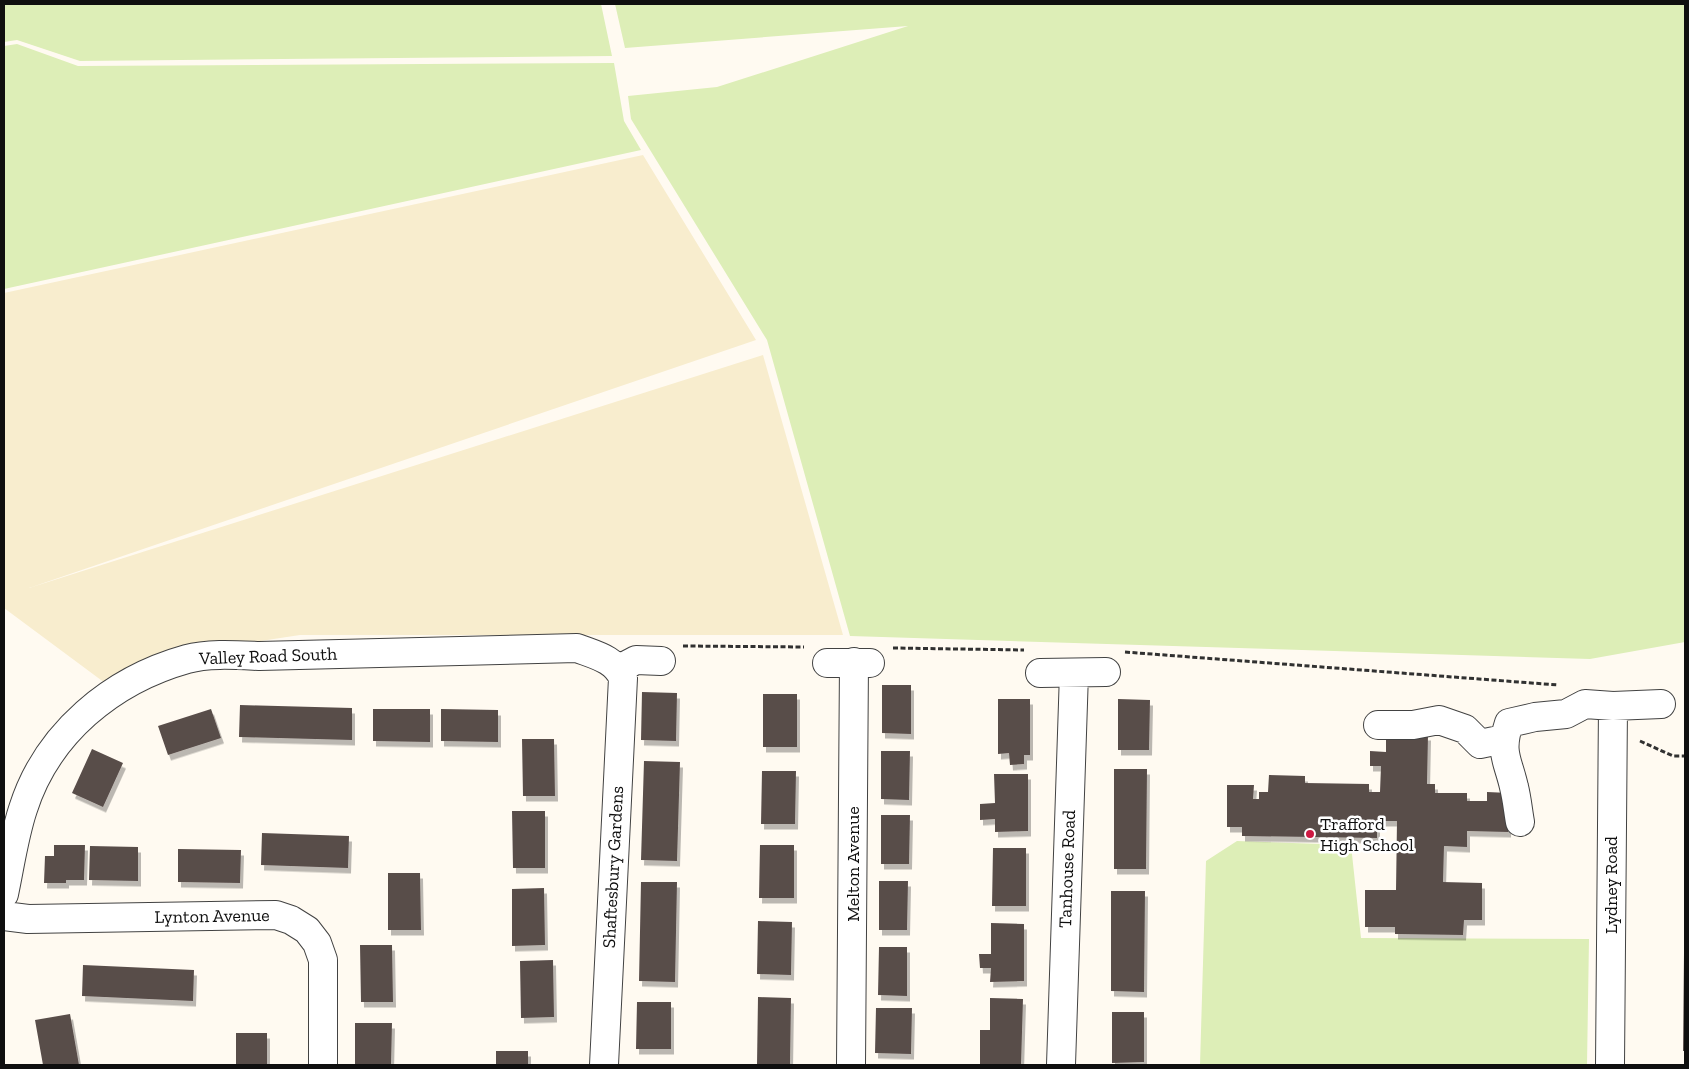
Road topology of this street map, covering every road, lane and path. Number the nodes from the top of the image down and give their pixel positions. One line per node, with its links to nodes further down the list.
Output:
1 (661, 661): 3 (street)
2 (827, 663): 17 (street, Melton Avenue)
3 (619, 669): 13 (street, Valley Road South); 16 (street, Shaftesbury Gardens)
4 (1106, 672): 6 (street)
5 (1040, 673): 6 (street)
6 (1074, 673): 18 (street, Tanhouse Road)
7 (1661, 704): 8 (street)
8 (1612, 717): 10 (street); 11 (path); 19 (street, Lydney Road)
9 (1378, 725): 10 (street)
10 (1504, 738): 12 (street)
11 (1685, 756)
12 (1520, 822)
13 (4, 894)
14 (4, 916): 15 (street, Lynton Avenue)
15 (323, 1065)
16 (604, 1065)
17 (851, 1065)
18 (1060, 1065)
19 (1610, 1065)

